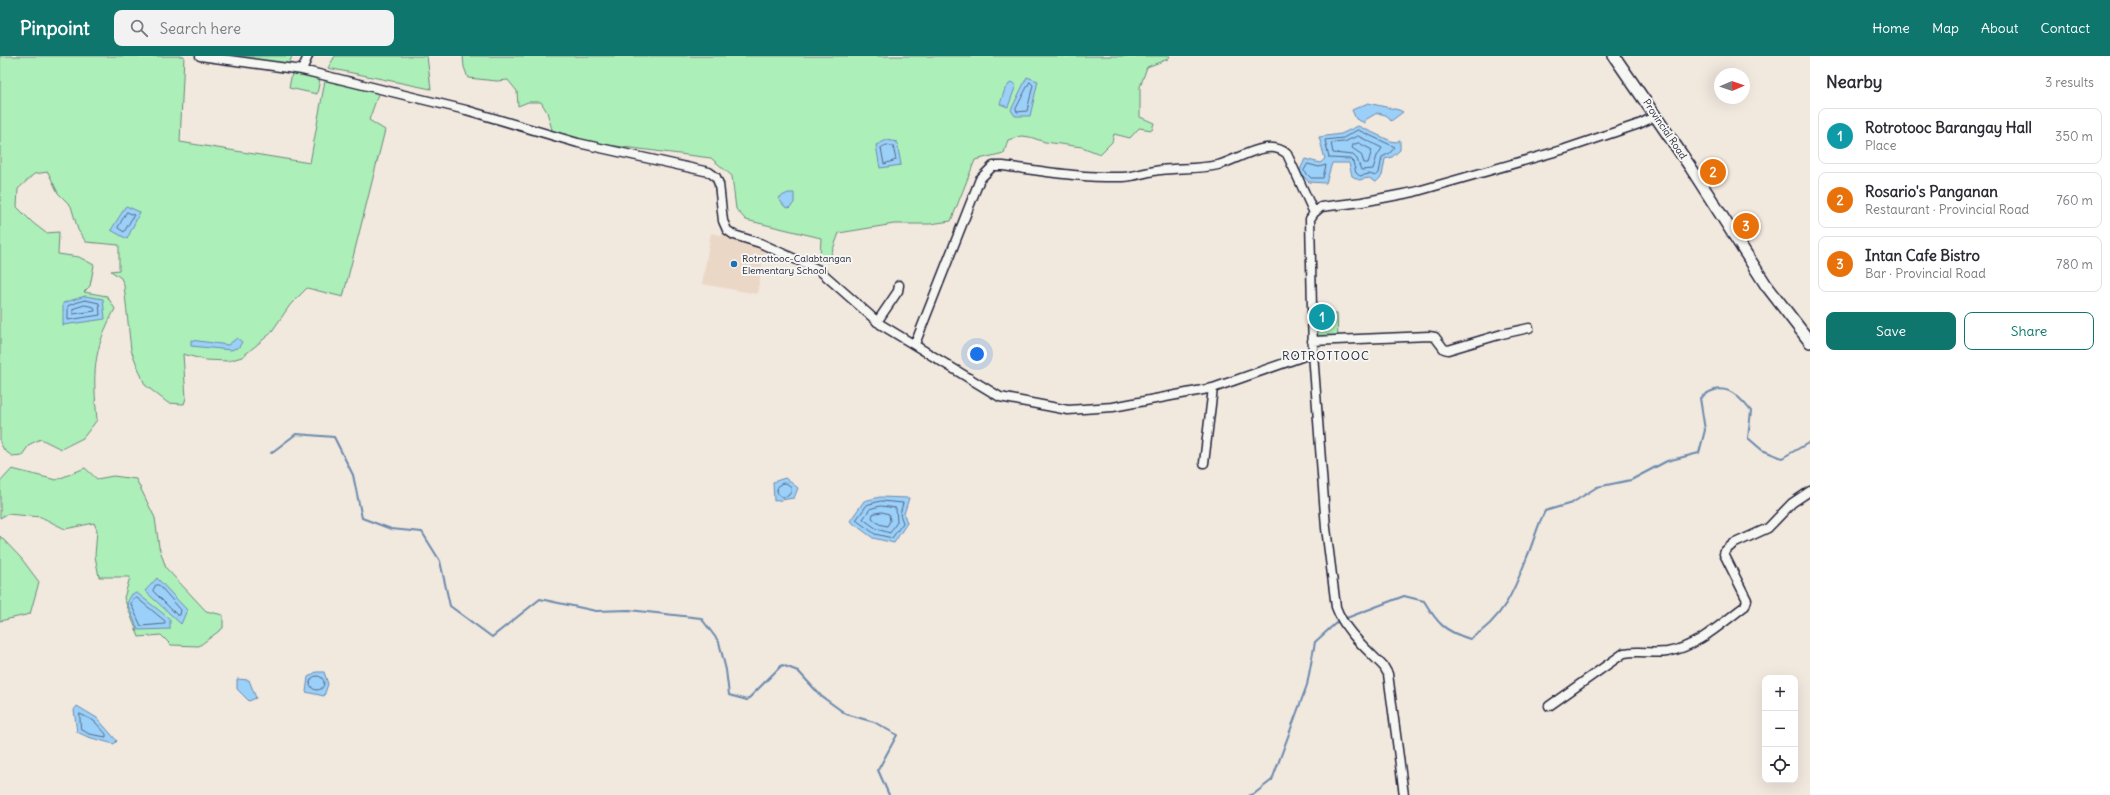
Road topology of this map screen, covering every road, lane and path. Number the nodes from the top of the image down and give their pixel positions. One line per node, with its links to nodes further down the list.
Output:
1 (200, 56): 4 (street)
2 (308, 56): 4 (street)
3 (1614, 56): 5 (main road, Provincial Road)
4 (302, 70): 8 (street)
5 (1656, 116): 6 (street); 11 (main road, Provincial Road)
6 (1314, 213): 10 (street); 12 (street)
7 (899, 285): 8 (street)
8 (878, 322): 12 (street)
9 (1529, 328): 10 (street)
10 (1312, 341): 13 (street)
11 (1810, 342)
12 (915, 344): 14 (street)
13 (1313, 352): 14 (street); 18 (street)
14 (1213, 388): 15 (street)
15 (1204, 463)
16 (1810, 491): 17 (street)
17 (1549, 706)
18 (1404, 795)

